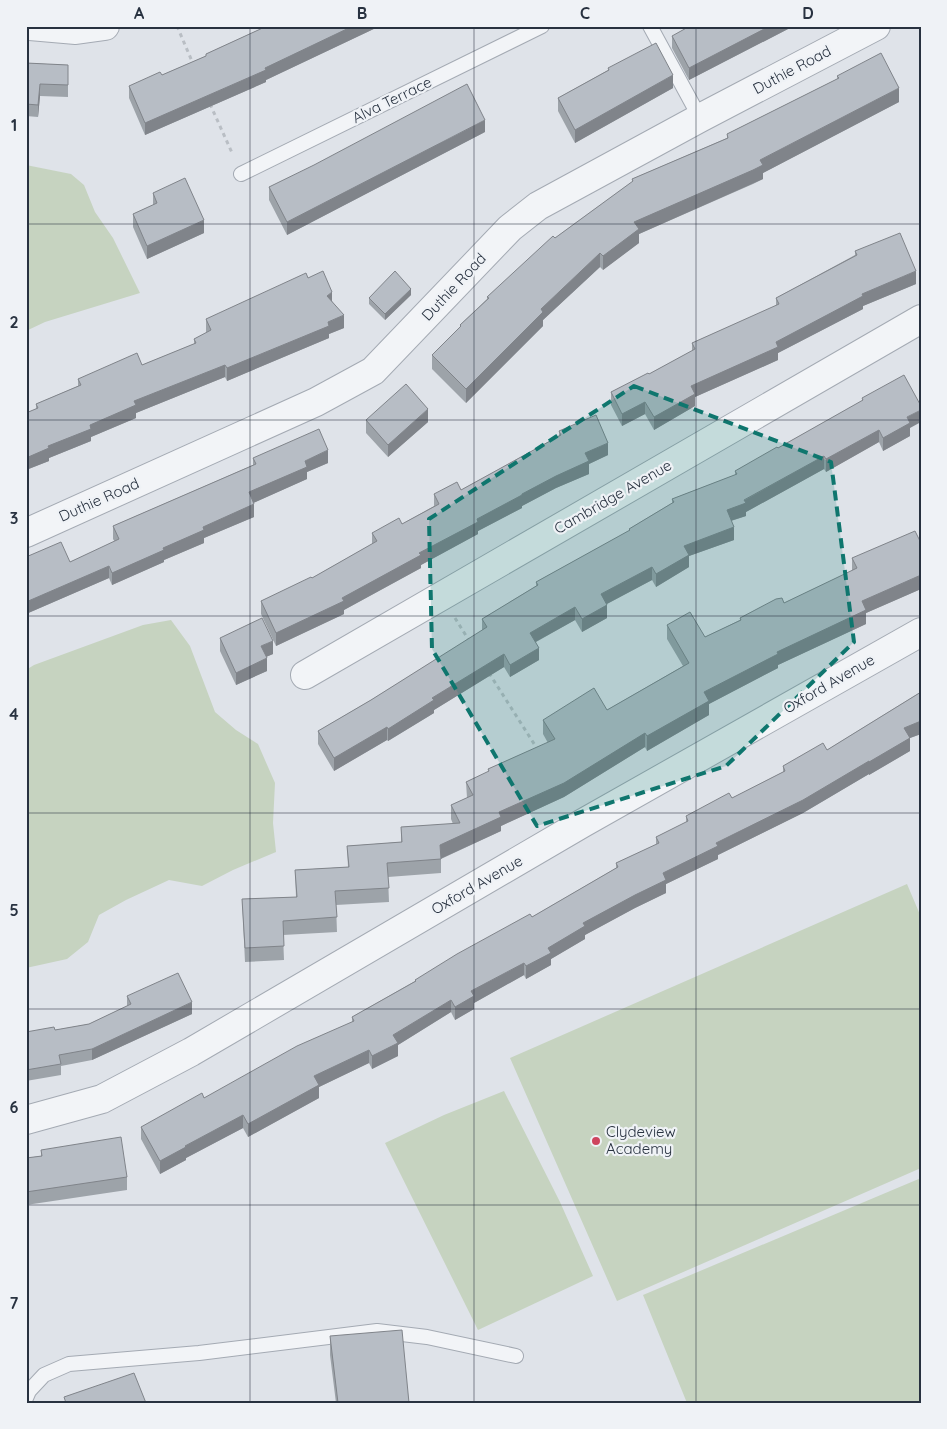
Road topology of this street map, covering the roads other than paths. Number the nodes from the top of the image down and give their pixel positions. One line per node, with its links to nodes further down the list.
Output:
1 (30, 26): 2 (street)
2 (106, 26)
3 (542, 26): 7 (lane, Alva Terrace)
4 (650, 26): 6 (lane)
5 (876, 26): 6 (street, Duthie Road)
6 (700, 118): 9 (street, Duthie Road)
7 (241, 174)
8 (921, 319): 11 (street, Cambridge Avenue)
9 (26, 534)
10 (921, 632): 12 (street, Oxford Avenue)
11 (305, 675)
12 (26, 1120)
13 (516, 1356): 14 (lane)
14 (26, 1398)

